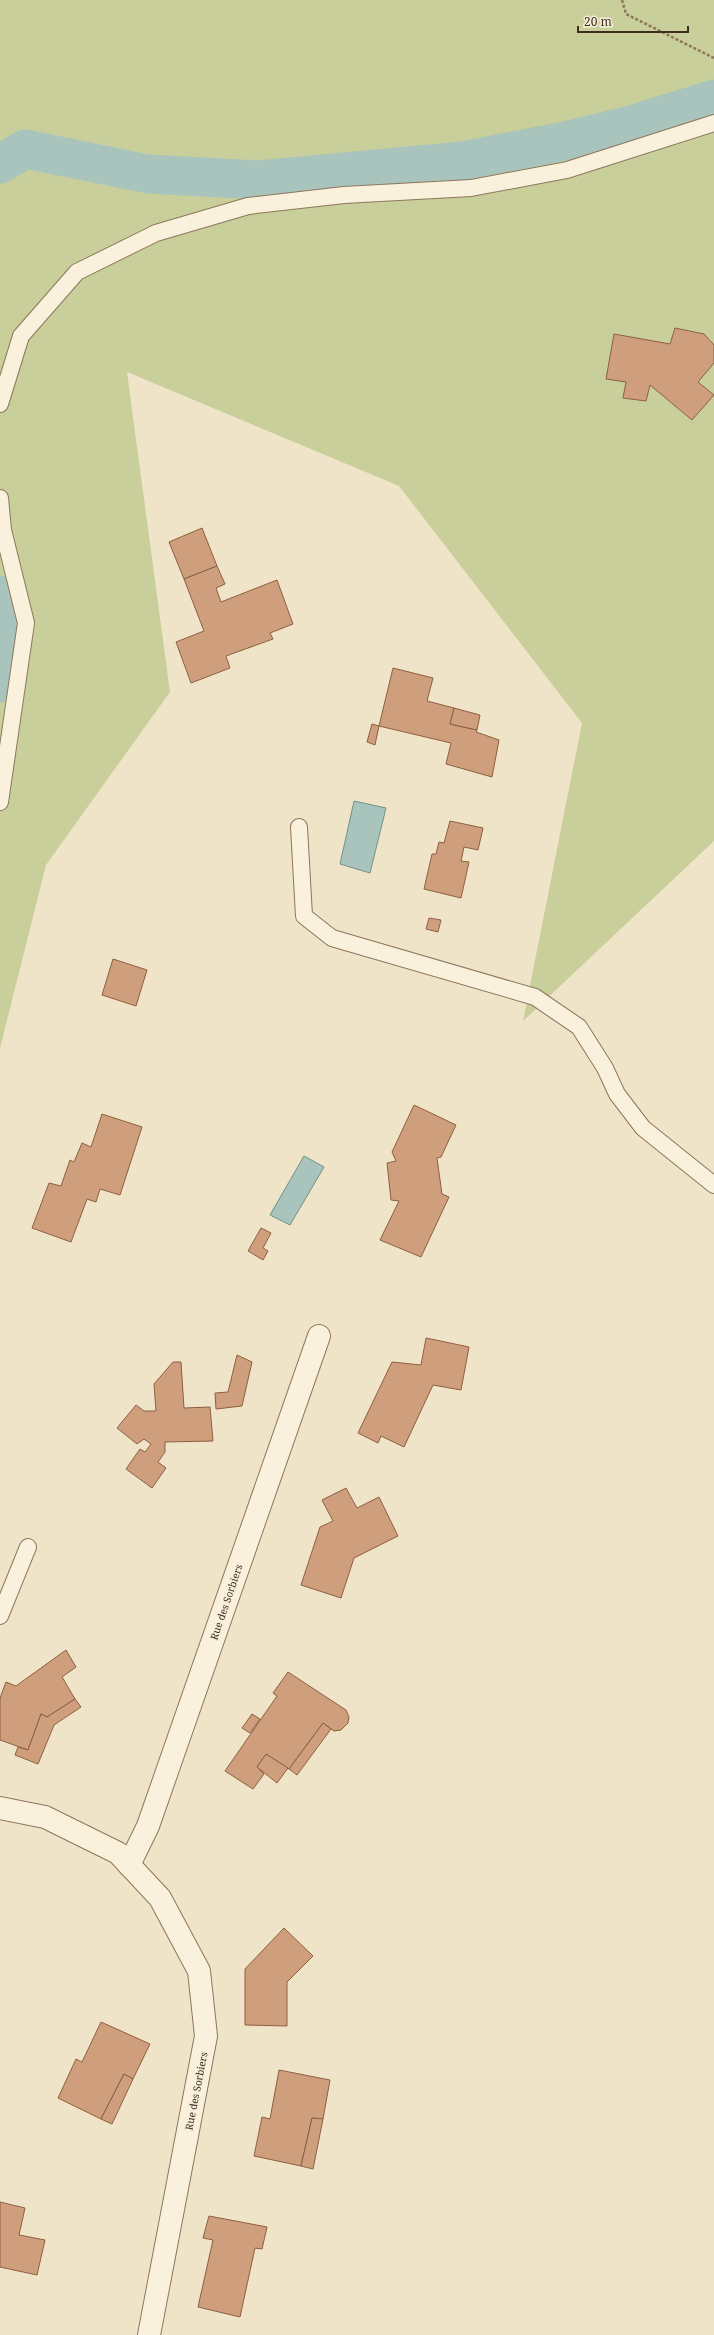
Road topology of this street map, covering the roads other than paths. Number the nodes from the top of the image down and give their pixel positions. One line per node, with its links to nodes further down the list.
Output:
1 (714, 123): 2 (lane)
2 (0, 404)
3 (0, 498): 4 (lane)
4 (0, 802)
5 (299, 827): 6 (lane)
6 (714, 1185)
7 (319, 1336): 11 (street, Rue des Sorbiers)
8 (28, 1547): 9 (lane)
9 (0, 1616)
10 (0, 1808): 11 (street, Rue des Sorbiers)
11 (129, 1865): 12 (street, Rue des Sorbiers)
12 (149, 2335)

